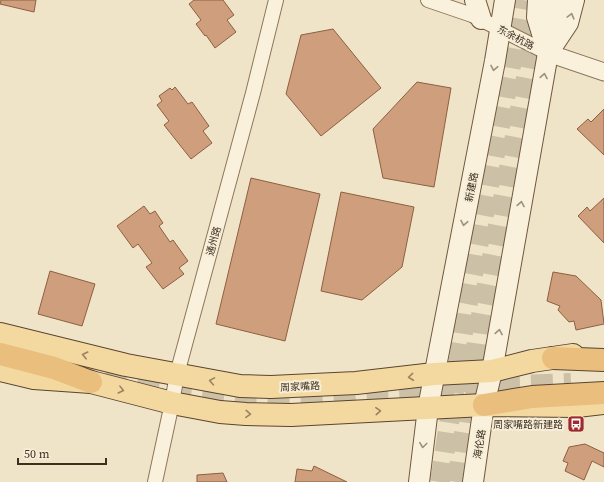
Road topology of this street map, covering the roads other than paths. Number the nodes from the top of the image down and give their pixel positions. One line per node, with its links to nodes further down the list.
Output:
1 (276, 0): 19 (street, 通州路)
2 (428, 0): 8 (street, 东余杭路)
3 (475, 0): 8 (main road)
4 (505, 0): 9 (main road, 新建路)
5 (538, 0): 10 (main road)
6 (556, 0): 10 (main road)
7 (574, 0): 10 (main road, one-way to 7)
8 (481, 19): 9 (street, 东余杭路)
9 (500, 29): 10 (street, 东余杭路); 20 (main road, 新建路, one-way to 20)
10 (548, 54): 11 (street, 东余杭路); 18 (main road, one-way to 10)
11 (604, 72)
12 (0, 334): 19 (main road, 周家嘴路, one-way to 12)
13 (604, 350): 15 (main road, 周家嘴路)
14 (0, 354): 21 (highway)
15 (553, 358): 16 (highway); 18 (main road, 周家嘴路)
16 (604, 360)
17 (0, 370): 21 (main road)
18 (492, 371): 20 (main road, 周家嘴路); 25 (main road, 海伦路)
19 (177, 374): 20 (main road, 周家嘴路, one-way to 19); 23 (street, 通州路)
20 (434, 374): 26 (main road, 新建路)
21 (91, 382): 23 (main road, one-way to 23)
22 (604, 394): 25 (highway)
23 (172, 402): 26 (main road, one-way to 26); 27 (street, 通州路)
24 (604, 403): 25 (main road)
25 (484, 406): 26 (main road); 29 (main road, 海伦路)
26 (428, 408): 28 (main road, one-way to 28)
27 (155, 482)
28 (419, 482)
29 (473, 482)

